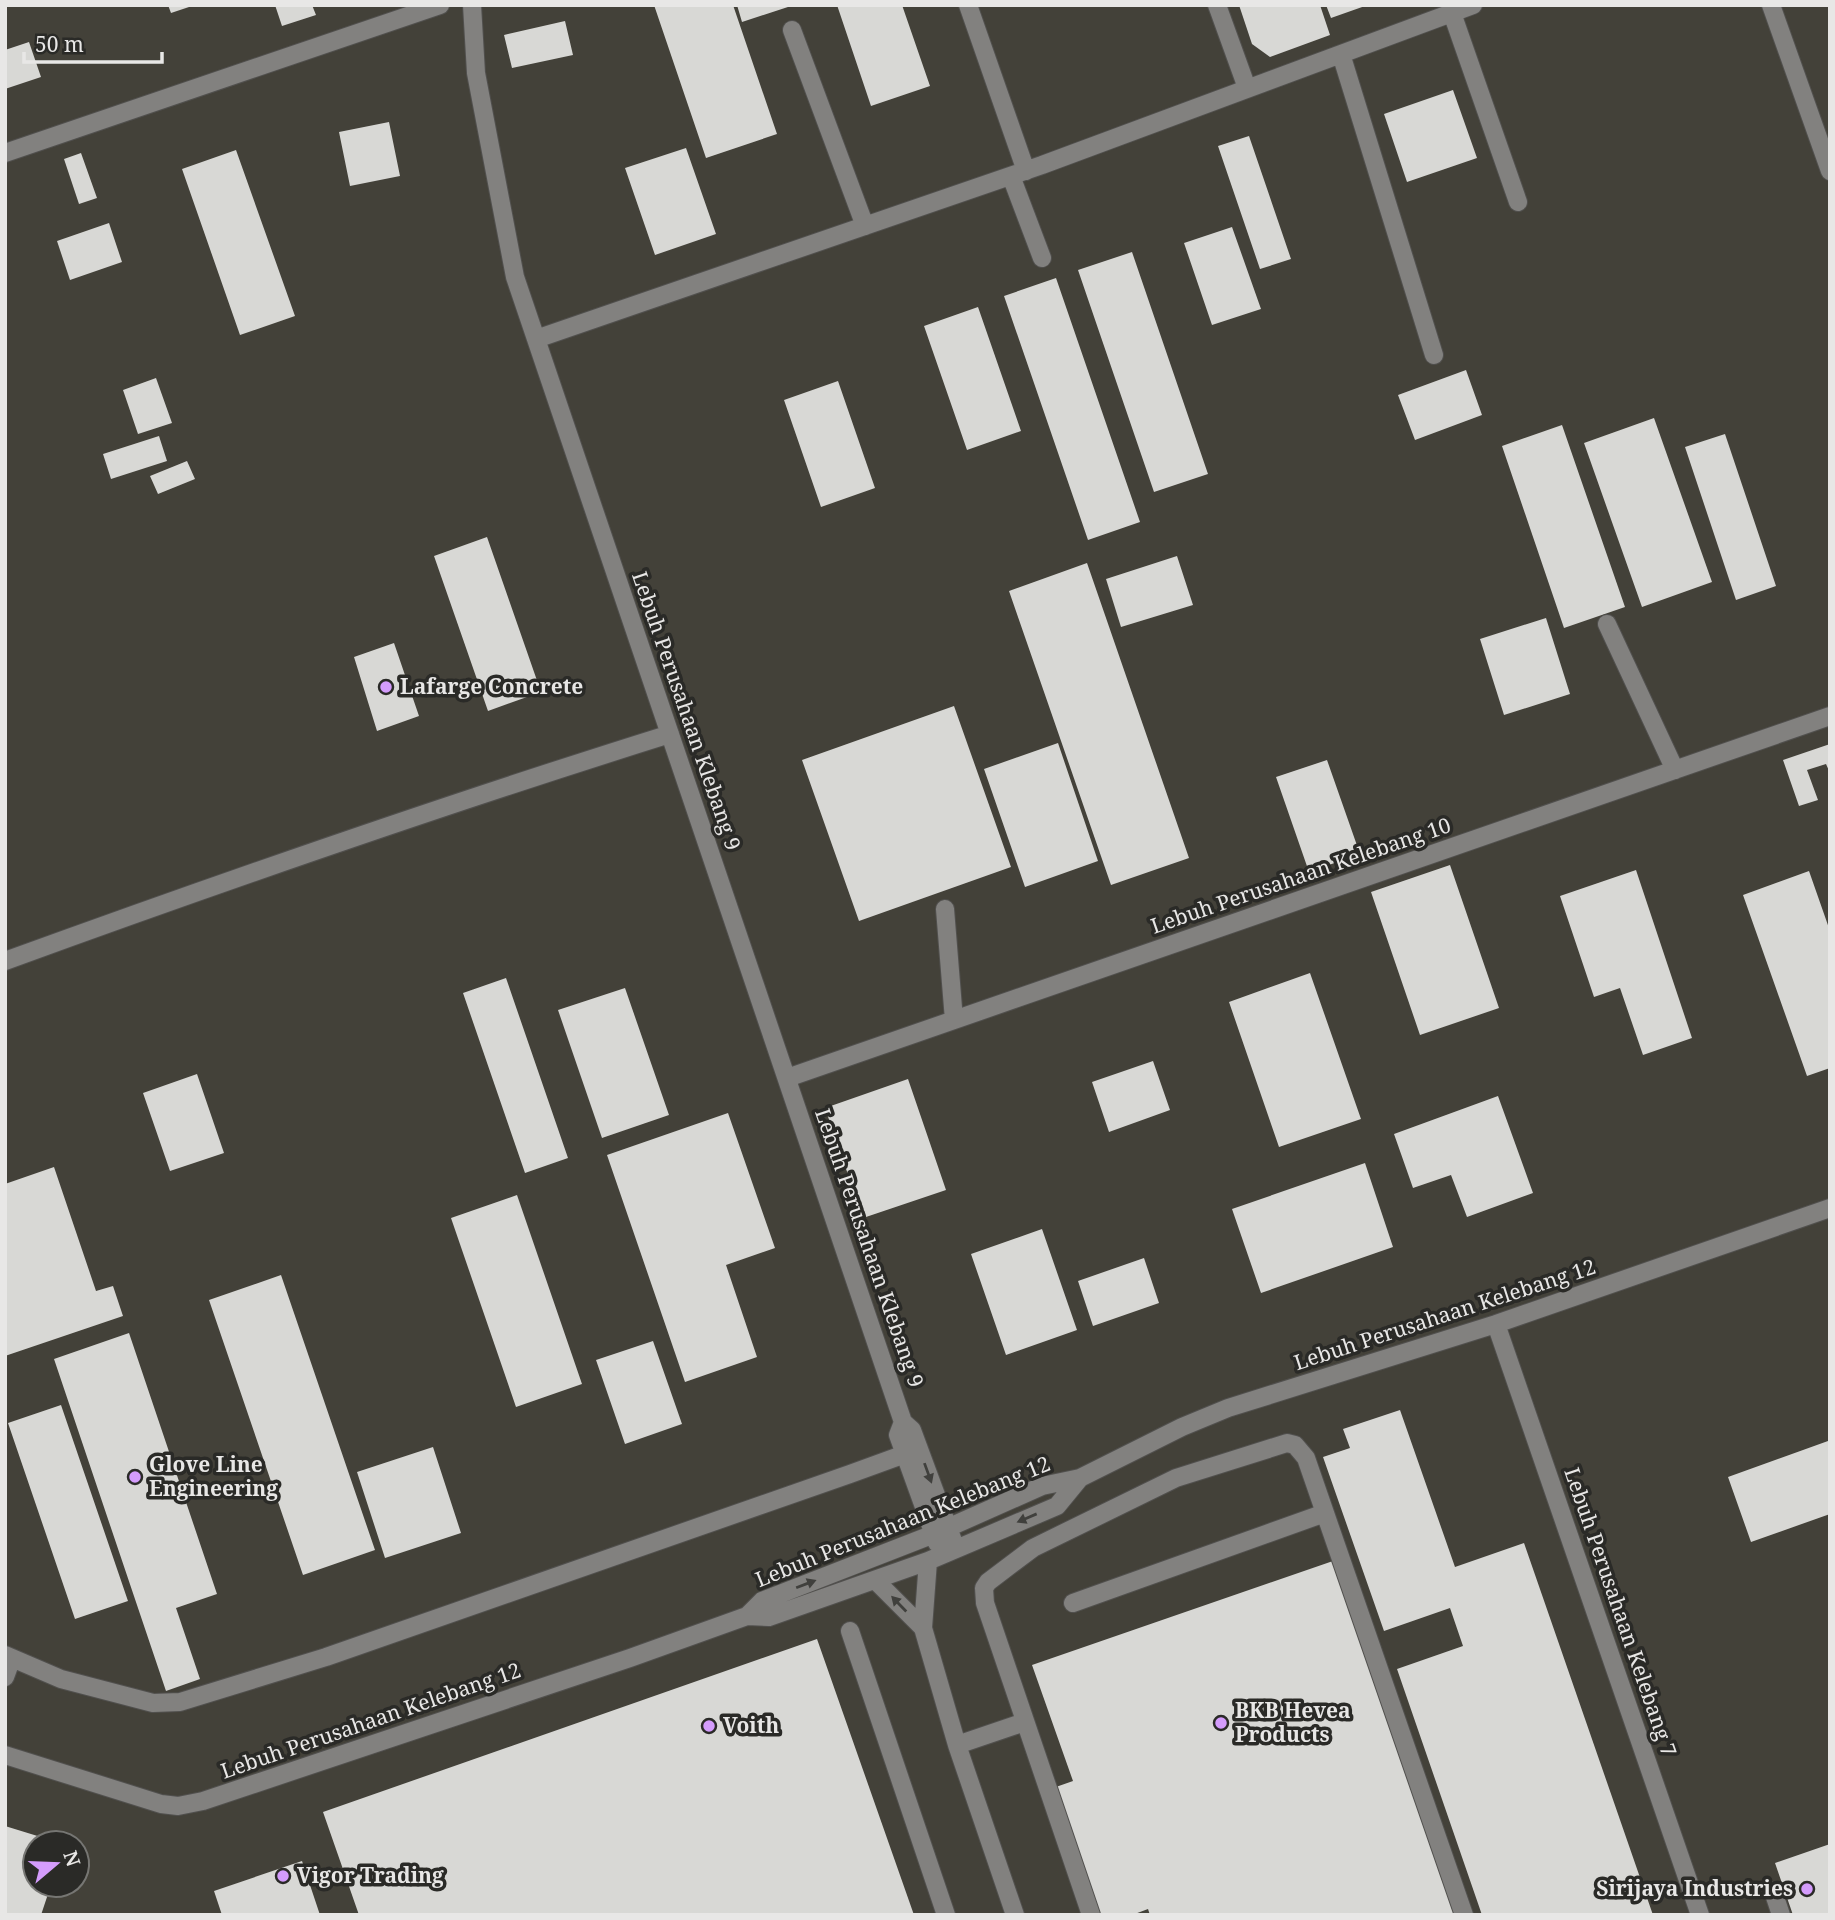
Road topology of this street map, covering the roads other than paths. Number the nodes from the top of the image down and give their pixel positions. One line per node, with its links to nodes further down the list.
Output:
1 (440, 5): 11 (street)
2 (472, 5): 17 (street, Lebuh Perusahaan Klebang 9)
3 (968, 5): 13 (street)
4 (1217, 5): 10 (street)
5 (1473, 5): 7 (street)
6 (1771, 5): 12 (street)
7 (1439, 12): 9 (street); 14 (street)
8 (792, 30): 15 (street)
9 (1341, 54): 10 (street); 18 (street)
10 (1247, 88): 13 (street)
11 (5, 153)
12 (1830, 171)
13 (1018, 173): 15 (street); 16 (street)
14 (1518, 202)
15 (865, 226): 17 (street)
16 (1042, 258)
17 (536, 340): 21 (street, Lebuh Perusahaan Klebang 9)
18 (1434, 355)
19 (1606, 624): 22 (street)
20 (1830, 716): 22 (street, Lebuh Perusahaan Kelebang 10)
21 (670, 734): 24 (street); 26 (street, Lebuh Perusahaan Klebang 9)
22 (1675, 770): 25 (street, Lebuh Perusahaan Kelebang 10)
23 (945, 909): 25 (street)
24 (5, 961)
25 (954, 1020): 26 (street, Lebuh Perusahaan Kelebang 10)
26 (787, 1078): 29 (street, Lebuh Perusahaan Klebang 9)
27 (1830, 1208): 28 (street, Lebuh Perusahaan Kelebang 12)
28 (1496, 1324): 31 (street, Lebuh Perusahaan Kelebang 12); 50 (street, Lebuh Perusahaan Kelebang 7)
29 (902, 1422): 30 (street, Lebuh Perusahaan Klebang 9); 33 (street, Lebuh Perusahaan Klebang 9, one-way to 33)
30 (905, 1454): 33 (street, Lebuh Perusahaan Klebang 9); 40 (street)
31 (1080, 1478): 33 (street, Lebuh Perusahaan Kelebang 12); 34 (street, Lebuh Perusahaan Kelebang 12, one-way to 34)
32 (1325, 1513): 36 (street); 42 (street); 49 (street)
33 (941, 1531): 34 (street, Lebuh Perusahaan Klebang 9); 37 (street, Lebuh Perusahaan Kelebang 12, one-way to 33)
34 (942, 1555): 35 (street, Lebuh Perusahaan Kelebang 12); 38 (street)
35 (875, 1580): 37 (street, Lebuh Perusahaan Kelebang 12); 38 (street, one-way to 35)
36 (1073, 1603)
37 (747, 1616): 44 (street, Lebuh Perusahaan Kelebang 12)
38 (923, 1628): 43 (street)
39 (850, 1631): 46 (street)
40 (9, 1657): 41 (street)
41 (5, 1677)
42 (1025, 1722): 43 (street); 48 (street)
43 (957, 1745): 47 (street)
44 (5, 1755)
45 (1773, 1891): 51 (street)
46 (946, 1915)
47 (1015, 1915)
48 (1091, 1915)
49 (1464, 1915)
50 (1700, 1915)
51 (1781, 1915)

